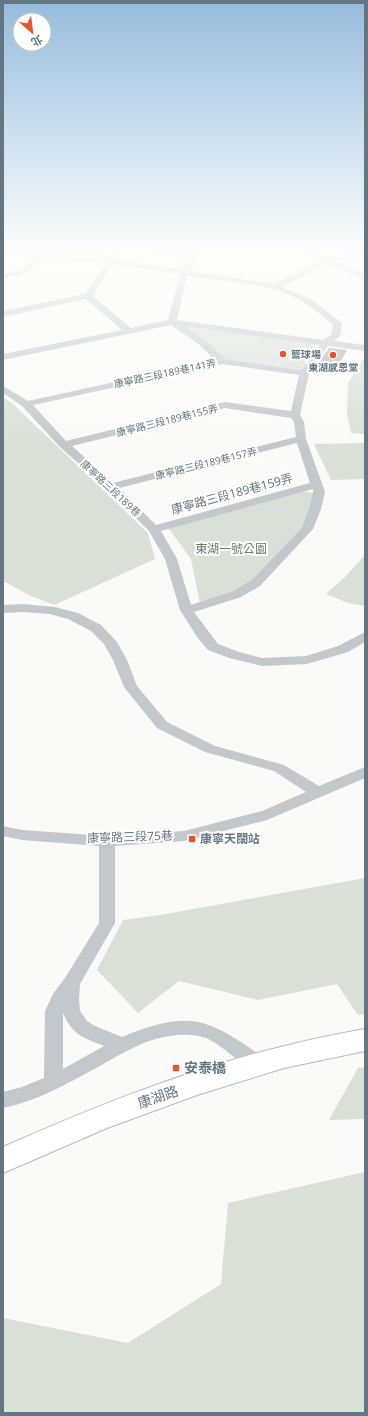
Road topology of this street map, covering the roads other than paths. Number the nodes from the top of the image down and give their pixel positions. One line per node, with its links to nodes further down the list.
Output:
1 (109, 314): 5 (street)
2 (174, 314): 4 (street)
3 (327, 314): 6 (street)
4 (172, 322): 5 (street); 6 (street); 9 (street)
5 (129, 331): 8 (street)
6 (326, 342): 7 (street); 10 (street)
7 (365, 348)
8 (3, 357)
9 (222, 360): 10 (street, 康寧路三段189巷141弄); 12 (street, 康寧路三段189巷141弄)
10 (304, 373): 13 (street)
11 (3, 389): 12 (street, 康寧路三段189巷)
12 (26, 404): 15 (street, 康寧路三段189巷)
13 (295, 415): 14 (street); 15 (street, 康寧路三段189巷155弄)
14 (301, 439): 16 (street); 17 (street, 康寧路三段189巷157弄)
15 (64, 445): 17 (street, 康寧路三段189巷)
16 (316, 485): 18 (street, 康寧路三段189巷159弄); 20 (street)
17 (111, 487): 18 (street, 康寧路三段189巷)
18 (154, 529): 20 (street, 康寧路三段189巷)
19 (3, 609): 23 (street)
20 (186, 610): 21 (street, 康寧路三段189巷)
21 (365, 636)
22 (365, 772): 23 (street, 康寧路三段75巷)
23 (319, 793): 25 (street, 康寧路三段75巷)
24 (3, 831): 25 (street, 康寧路三段75巷)
25 (107, 841): 26 (street)
26 (71, 983): 28 (street); 30 (street)
27 (365, 1040): 29 (street, 康湖路)
28 (123, 1045): 29 (street); 30 (street)
29 (259, 1064): 32 (street, 康湖路)
30 (53, 1083): 31 (street)
31 (3, 1100)
32 (3, 1160)

